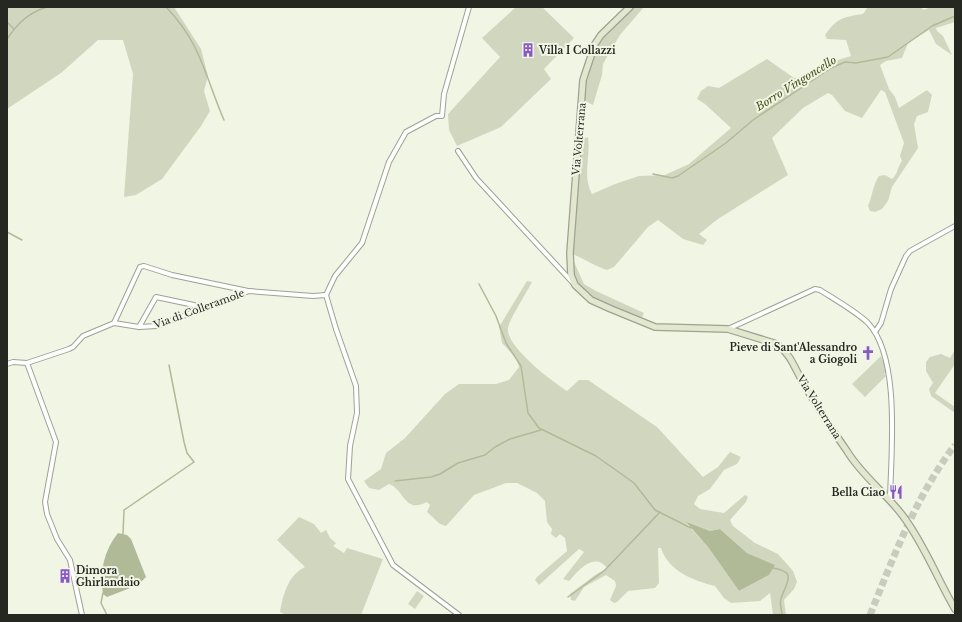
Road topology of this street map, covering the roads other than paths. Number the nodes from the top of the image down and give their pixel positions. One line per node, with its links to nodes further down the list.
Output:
1 (469, 7): 7 (street)
2 (630, 7): 5 (main road, Via Volterrana)
3 (458, 151): 5 (street, Via Volterrana)
4 (955, 226): 12 (street)
5 (575, 286): 11 (main road, Via Volterrana)
6 (249, 291): 7 (street, Via di Colleramole); 9 (street); 10 (street, Via di Colleramole)
7 (326, 295): 18 (street)
8 (194, 305): 10 (street)
9 (114, 323): 10 (street, Via di Colleramole); 13 (street)
10 (139, 327)
11 (728, 329): 12 (street); 15 (main road, Via Volterrana)
12 (875, 332): 15 (street)
13 (26, 363): 14 (street); 17 (street)
14 (7, 364)
15 (890, 500): 16 (main road, Via Volterrana)
16 (955, 609)
17 (82, 615)
18 (459, 615)

